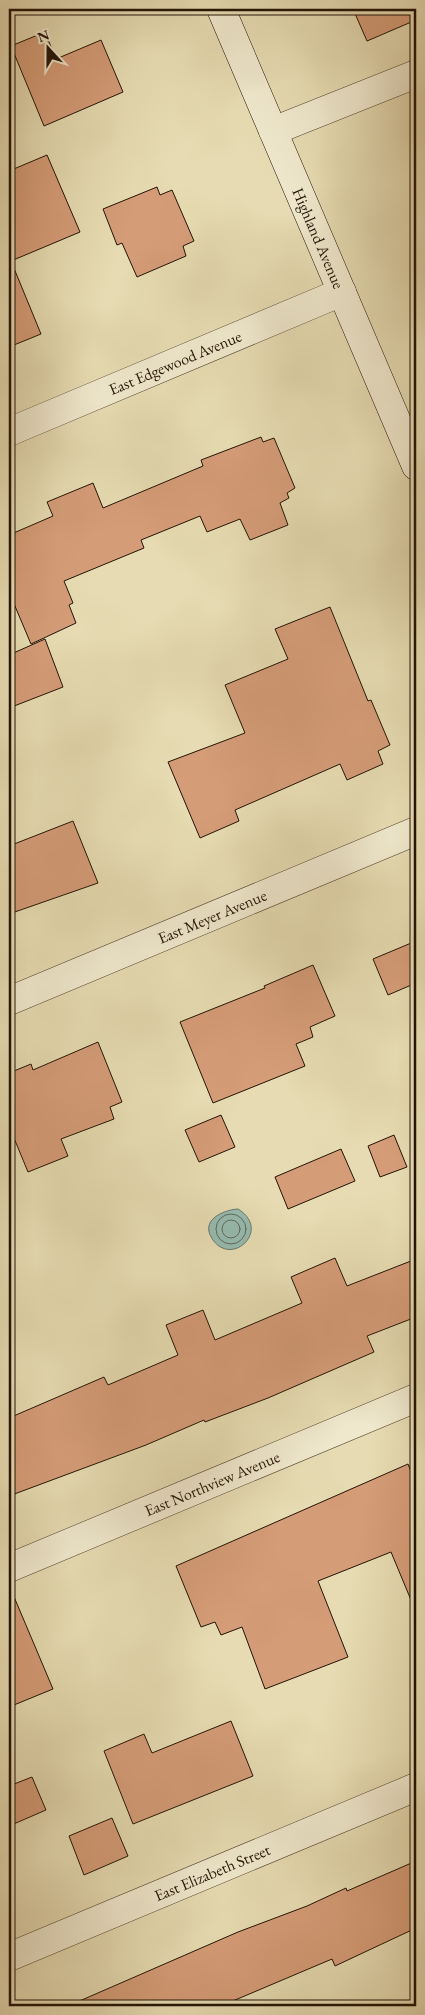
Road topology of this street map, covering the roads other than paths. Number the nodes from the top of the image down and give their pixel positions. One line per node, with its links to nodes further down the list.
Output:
1 (221, 9): 3 (street, Highland Avenue)
2 (416, 74): 3 (street)
3 (273, 131): 4 (street, Highland Avenue)
4 (342, 292): 5 (street, East Edgewood Avenue); 6 (street, Highland Avenue)
5 (9, 432)
6 (416, 466)
7 (416, 831): 8 (street, East Meyer Avenue)
8 (9, 1001)
9 (416, 1398): 10 (street, East Northview Avenue)
10 (9, 1568)
11 (416, 1787): 12 (street, East Elizabeth Street)
12 (9, 1957)

